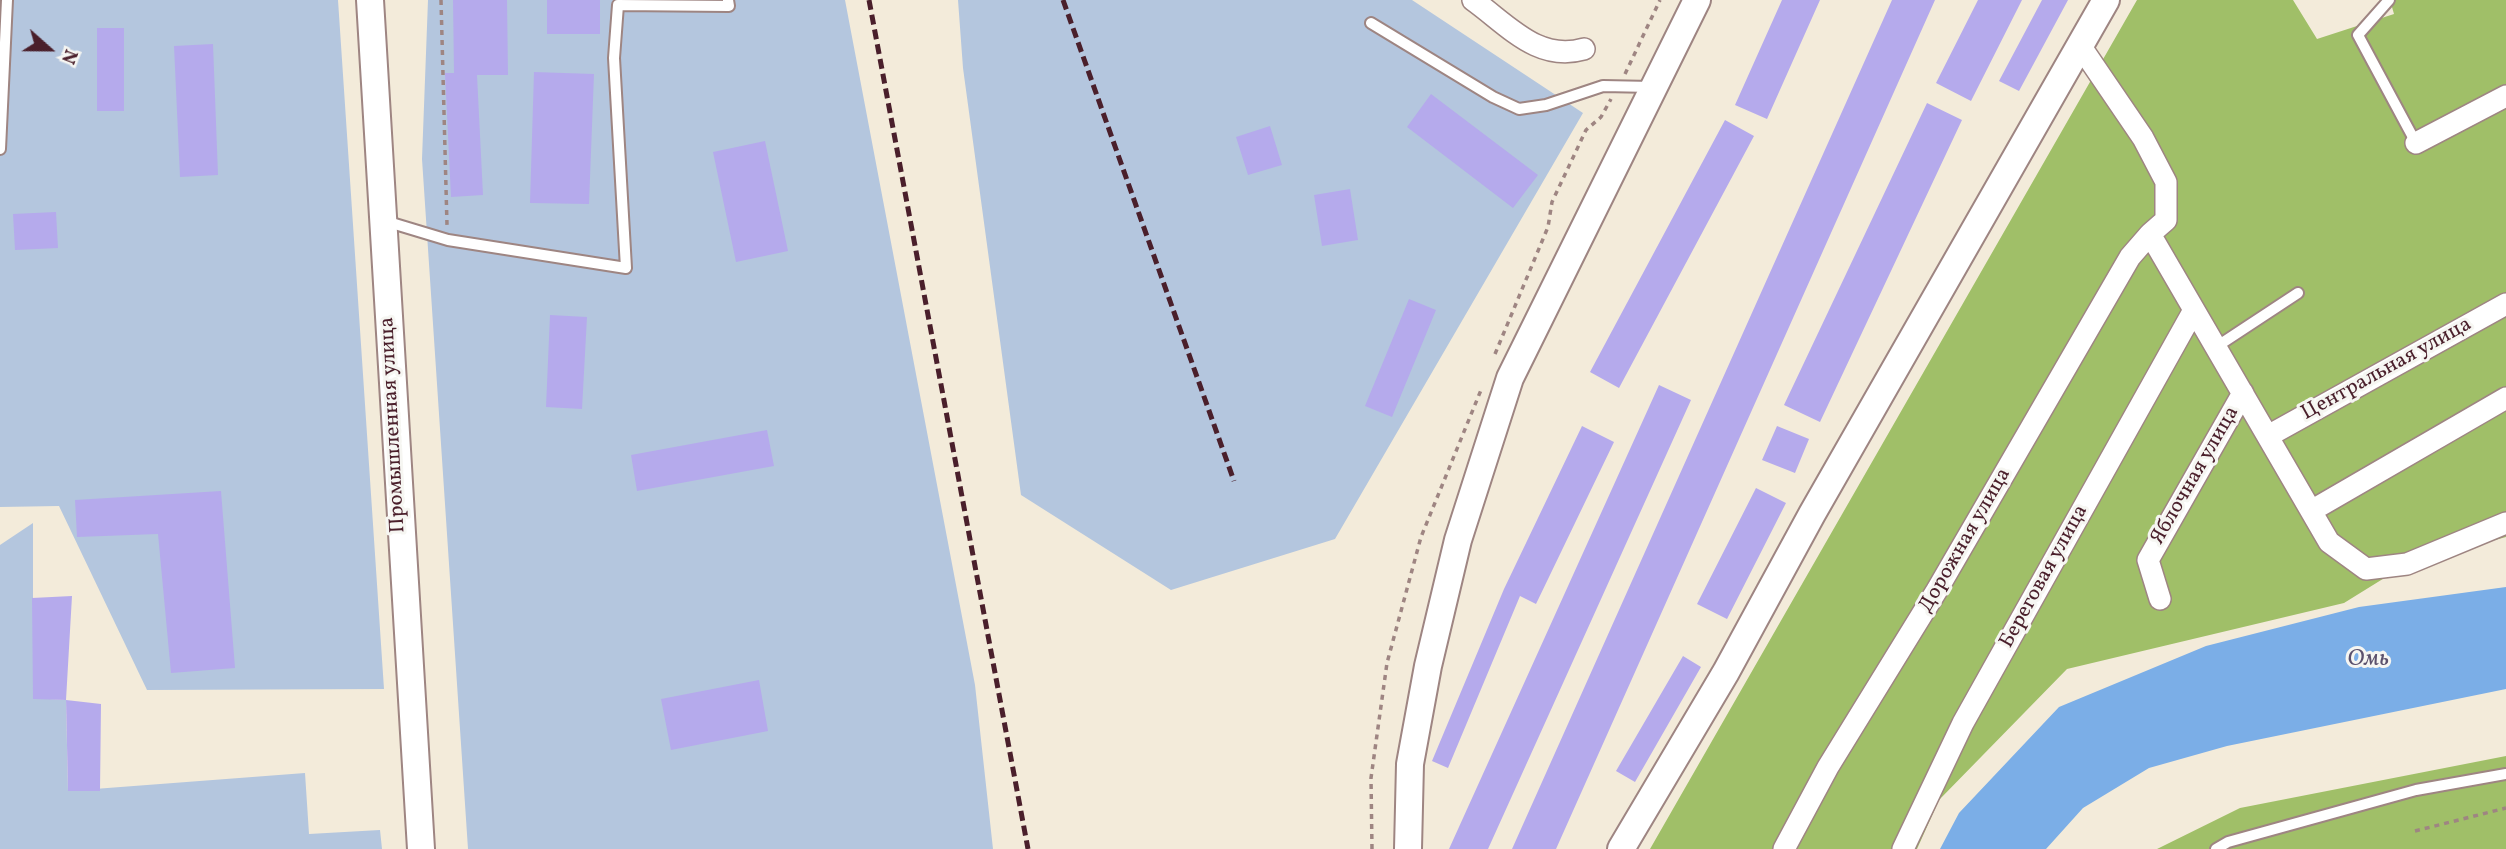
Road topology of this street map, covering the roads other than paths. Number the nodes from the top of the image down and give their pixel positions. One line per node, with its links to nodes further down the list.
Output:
1 (7, 0): 14 (lane)
2 (370, 0): 15 (street, Промышленная улица)
3 (728, 0): 15 (lane)
4 (1473, 0): 10 (street)
5 (1697, 0): 11 (street)
6 (2106, 0): 9 (street)
7 (2389, 0): 13 (lane)
8 (1371, 23): 11 (lane)
9 (2079, 44): 16 (street, Дорожная улица); 30 (street)
10 (1584, 49)
11 (1655, 87): 29 (street)
12 (2506, 96): 13 (street)
13 (2416, 143)
14 (0, 149)
15 (382, 220): 28 (street, Промышленная улица)
16 (2150, 234): 19 (street); 31 (street, Дорожная улица)
17 (2298, 293): 20 (lane)
18 (2506, 304): 23 (street, Центральная улица)
19 (2194, 310): 20 (street); 32 (street, Береговая улица)
20 (2216, 347): 21 (street)
21 (2243, 393): 23 (street); 26 (street, Яблочная улица)
22 (2506, 398): 24 (street)
23 (2268, 436): 24 (street)
24 (2311, 511): 25 (street)
25 (2506, 523)
26 (2160, 599)
27 (2506, 774): 33 (lane)
28 (421, 849)
29 (1408, 849)
30 (1621, 849)
31 (1784, 849)
32 (1903, 849)
33 (2216, 849)

